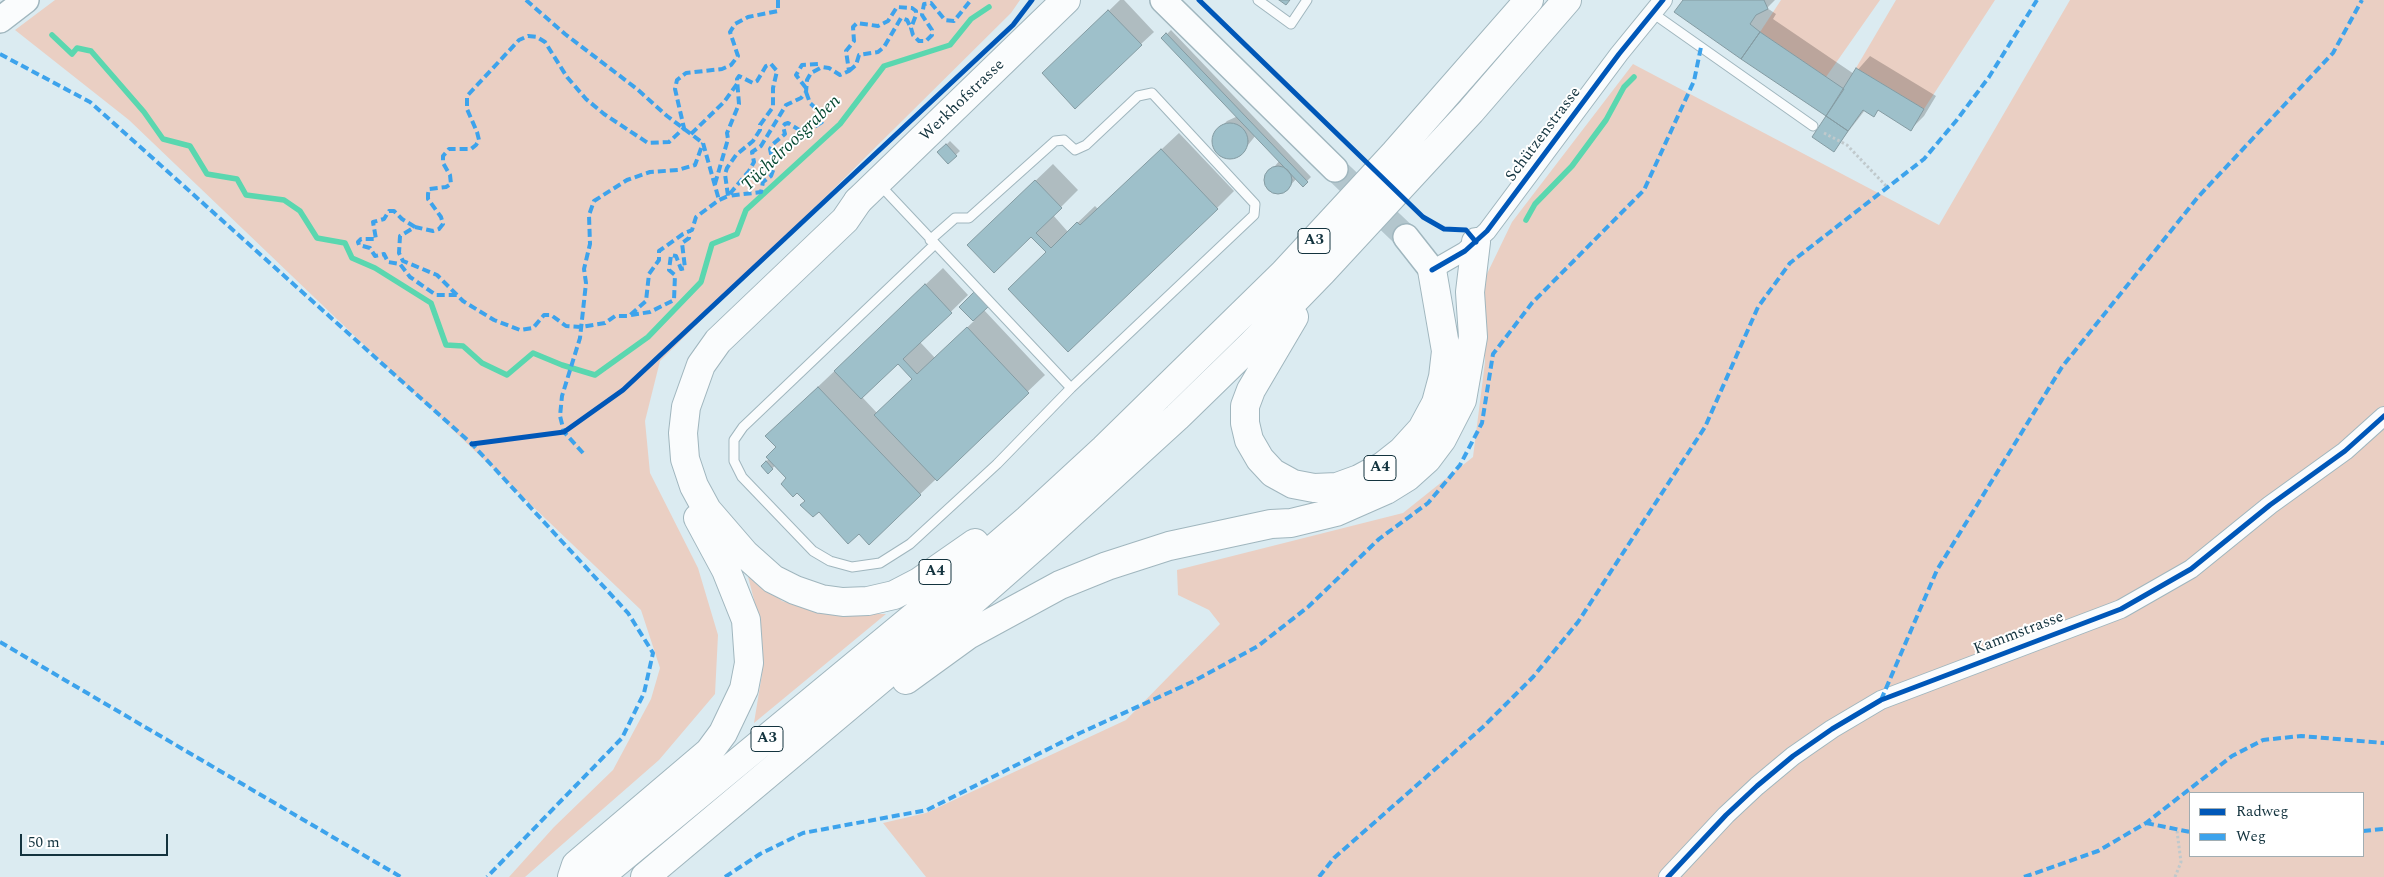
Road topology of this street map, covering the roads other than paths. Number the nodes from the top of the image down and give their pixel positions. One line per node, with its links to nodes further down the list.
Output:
1 (26, 0): 9 (main road)
2 (1163, 0): 11 (main road)
3 (1258, 0): 4 (lane)
4 (1307, 0)
5 (1529, 0): 21 (main road, A3)
6 (1567, 0): 17 (main road, A3)
7 (1057, 5): 12 (main road, Werkhofstrasse)
8 (1659, 7): 10 (lane); 15 (street, Schützenstrasse)
9 (0, 20)
10 (1813, 126)
11 (1335, 169)
12 (878, 182): 14 (lane); 22 (main road, Werkhofstrasse)
13 (1406, 237): 16 (main road)
14 (932, 242): 19 (lane); 19 (lane); 19 (lane)
15 (1476, 242): 16 (street, Schützenstrasse); 18 (main road, A4)
16 (1432, 270): 17 (main road, A4); 18 (main road, A4)
17 (1322, 272): 23 (main road, A3)
18 (1468, 364): 23 (main road, A4)
19 (1071, 388)
20 (2384, 416): 27 (street, Kammstrasse)
21 (1104, 449): 22 (main road, A4); 25 (main road, A3)
22 (736, 562): 24 (main road)
23 (780, 763): 26 (main road, A3)
24 (572, 877)
25 (599, 877)
26 (645, 877)
27 (1668, 877)

